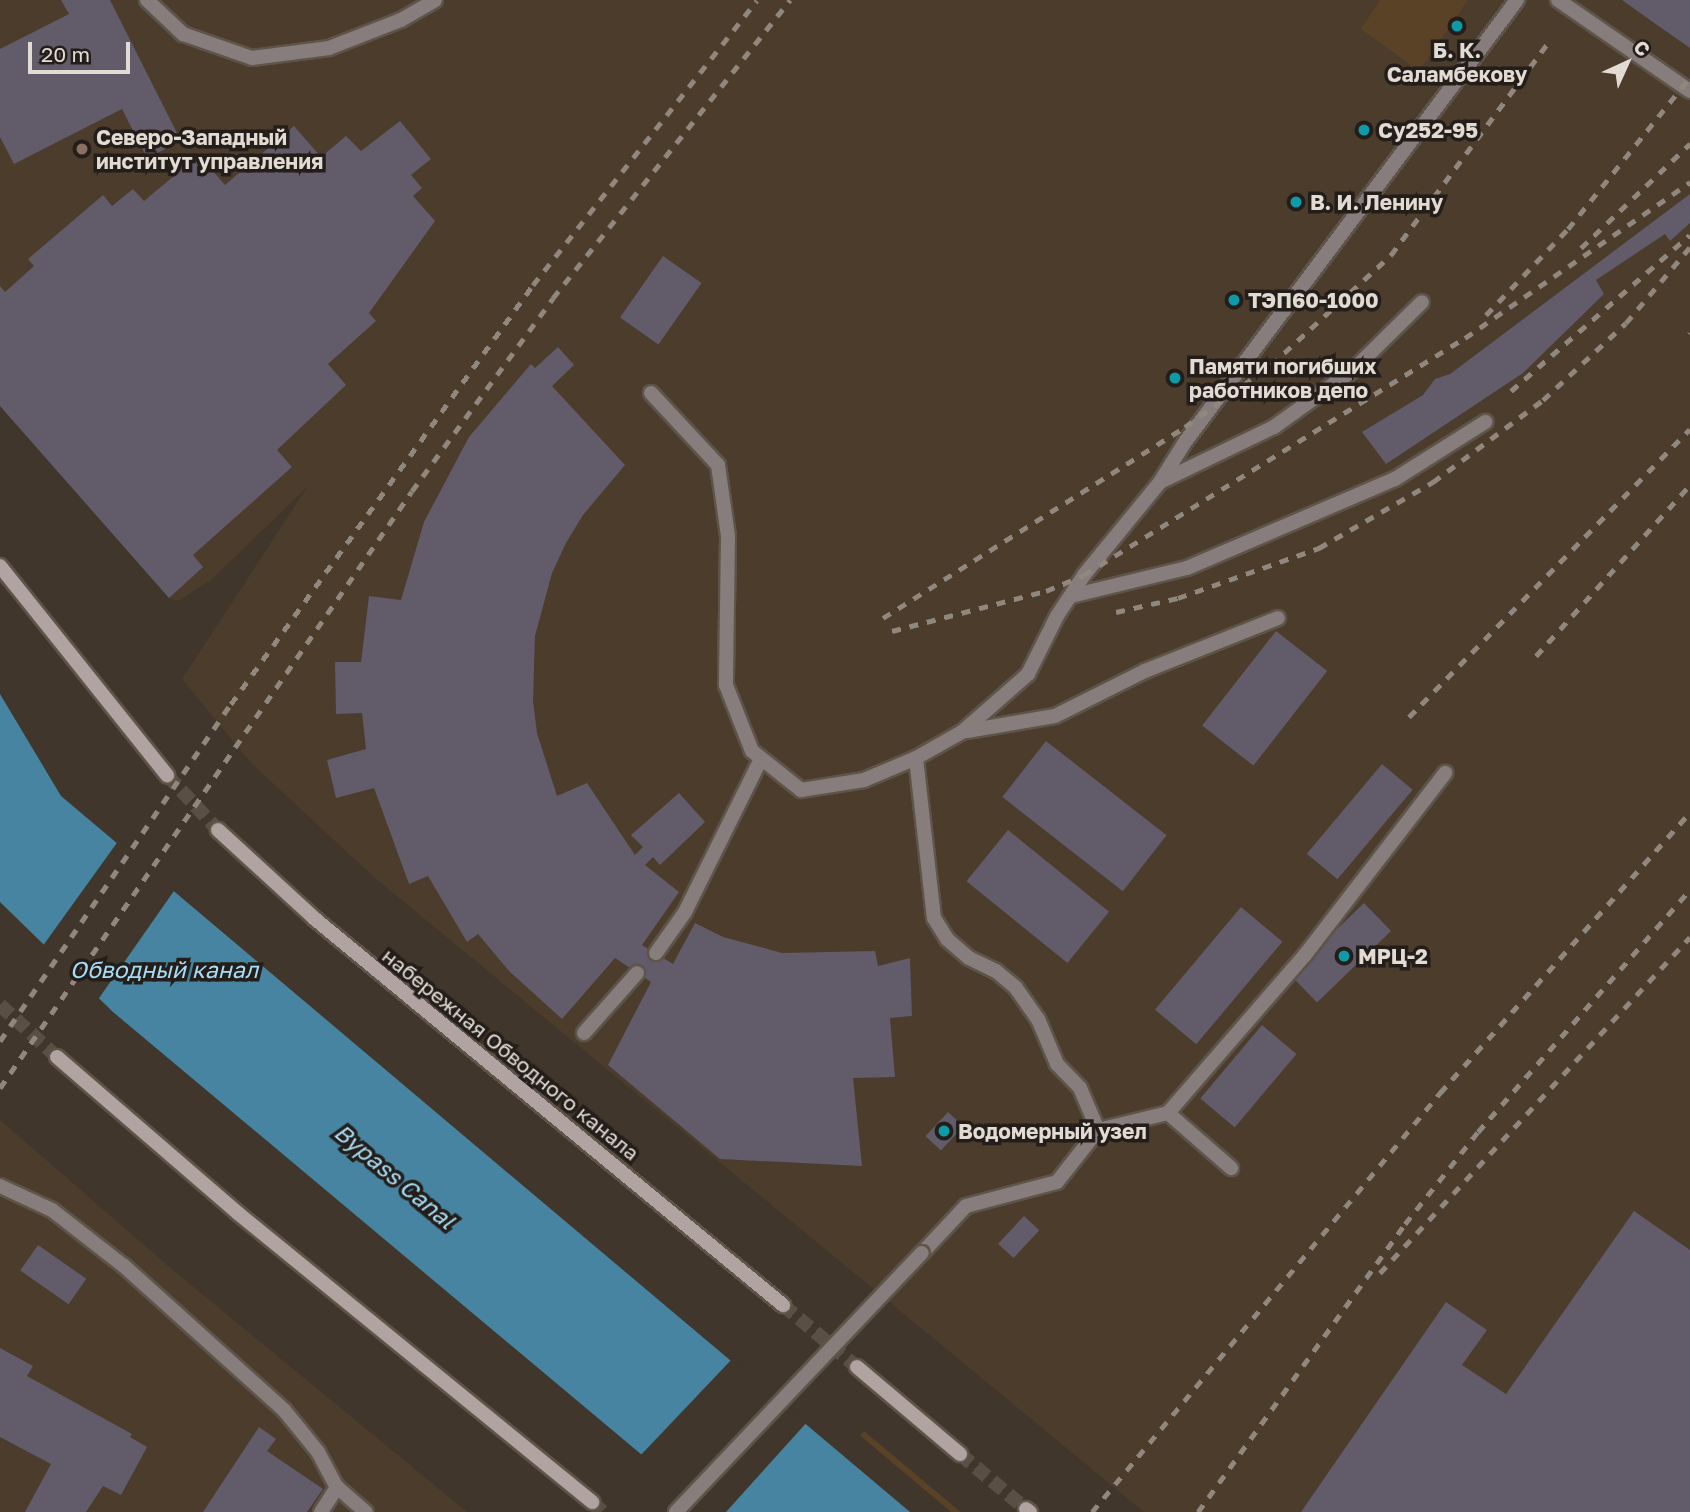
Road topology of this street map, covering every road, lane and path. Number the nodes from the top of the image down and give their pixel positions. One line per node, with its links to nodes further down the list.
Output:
1 (147, 0): 2 (lane)
2 (435, 0)
3 (1517, 0): 9 (lane)
4 (1558, 0): 5 (lane)
5 (1690, 91)
6 (1422, 302): 9 (lane)
7 (651, 393): 15 (lane)
8 (1485, 422): 11 (lane)
9 (1160, 482): 11 (lane)
10 (0, 566): 17 (main road)
11 (1071, 596): 13 (lane)
12 (1278, 618): 13 (lane)
13 (962, 732): 14 (lane)
14 (916, 758): 15 (lane); 24 (lane)
15 (760, 761): 19 (lane)
16 (1445, 774): 23 (lane)
17 (167, 775)
18 (218, 830): 27 (main road, набережная Обводного канала)
19 (656, 953)
20 (637, 973): 21 (lane)
21 (584, 1033)
22 (57, 1057): 31 (main road)
23 (1168, 1113): 24 (lane); 25 (lane)
24 (1098, 1130): 34 (lane, bridge)
25 (1231, 1168)
26 (0, 1186): 30 (lane)
27 (783, 1305)
28 (857, 1367): 29 (main road)
29 (960, 1454)
30 (337, 1487): 32 (lane); 33 (lane)
31 (592, 1502)
32 (321, 1512)
33 (366, 1512)
34 (676, 1512)

